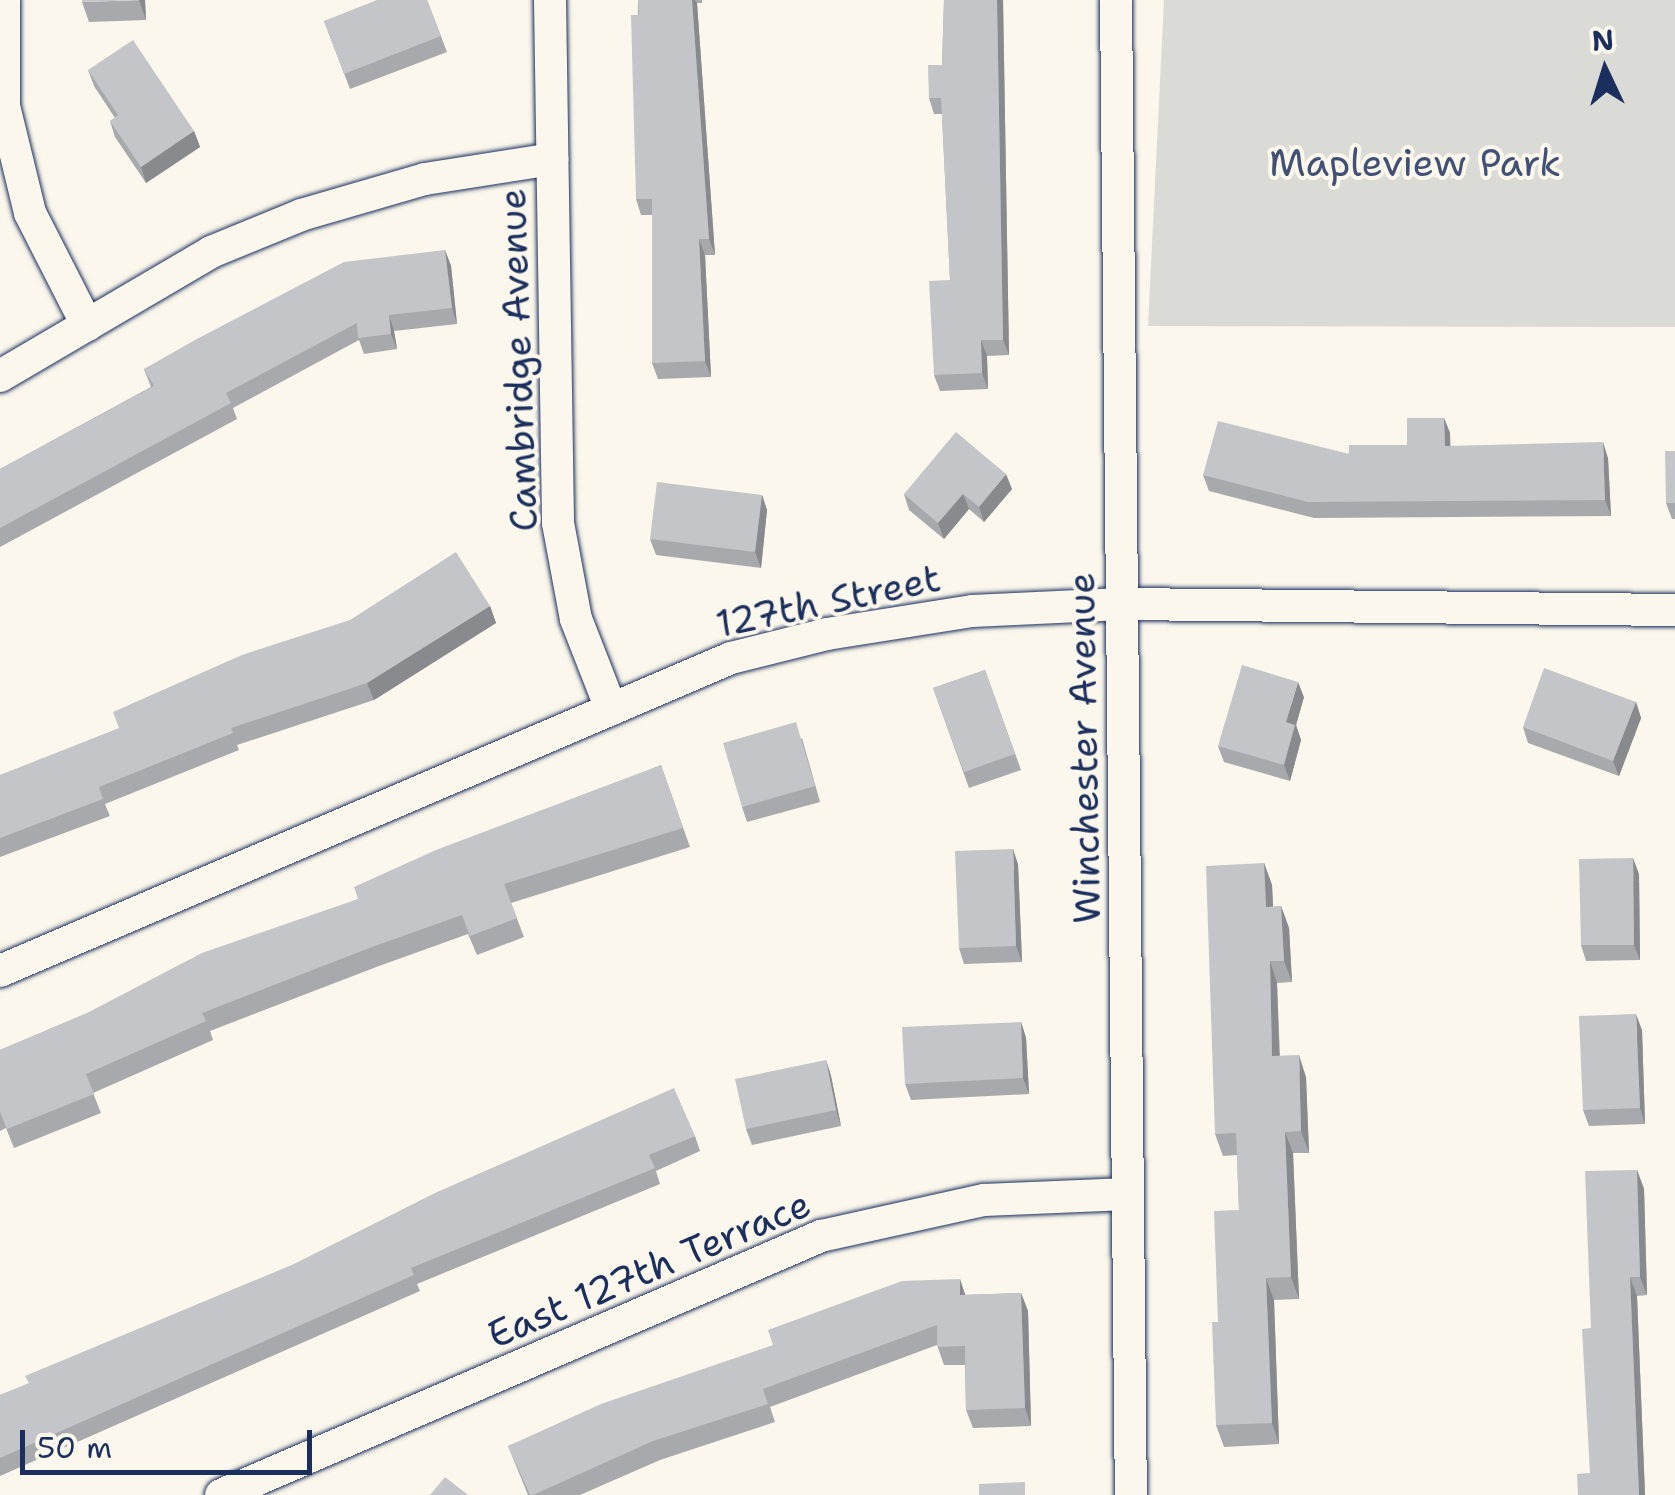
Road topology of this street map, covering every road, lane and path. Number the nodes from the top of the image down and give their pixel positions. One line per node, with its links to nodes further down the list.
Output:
1 (4, 0): 5 (street)
2 (550, 0): 4 (street, Cambridge Avenue)
3 (1116, 0): 7 (street, Winchester Avenue)
4 (552, 159): 5 (street); 9 (street, Cambridge Avenue)
5 (87, 325): 6 (street)
6 (0, 376)
7 (1122, 604): 8 (street, 127th Street); 9 (street, 127th Street); 11 (street, Winchester Avenue)
8 (1675, 610)
9 (610, 710): 10 (street, 127th Street)
10 (0, 971)
11 (1128, 1194): 12 (street, East 127th Terrace); 14 (street, Winchester Avenue)
12 (263, 1487): 13 (street, East 127th Terrace)
13 (221, 1495)
14 (1131, 1495)

